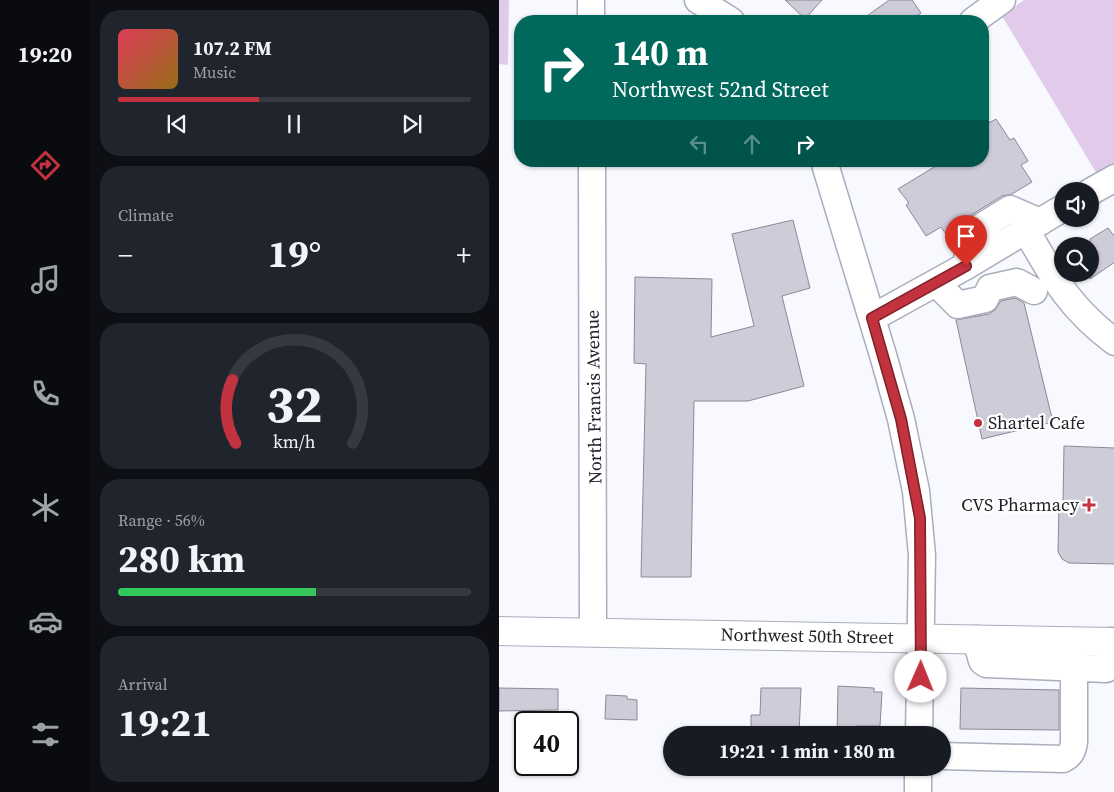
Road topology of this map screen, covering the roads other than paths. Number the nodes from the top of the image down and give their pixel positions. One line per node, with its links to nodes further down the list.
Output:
1 (591, 0): 4 (street)
2 (698, 0): 5 (street)
3 (1002, 0): 6 (street)
4 (591, 15)
5 (722, 15)
6 (981, 15)
7 (593, 167): 18 (street, North Francis Avenue)
8 (826, 167): 15 (street)
9 (1114, 178): 10 (street)
10 (1099, 187)
11 (1054, 213): 12 (street)
12 (1033, 226): 13 (street); 16 (street)
13 (936, 283): 14 (street); 15 (street)
14 (1035, 291)
15 (872, 318): 19 (street)
16 (1114, 342)
17 (499, 631): 18 (main road, Northwest 50th Street)
18 (593, 633): 19 (main road, Northwest 50th Street)
19 (922, 638): 21 (main road, Northwest 50th Street); 22 (street)
20 (1113, 642): 21 (main road, Northwest 50th Street)
21 (1074, 654): 23 (street)
22 (919, 726)
23 (951, 756)
24 (918, 776): 25 (street)
25 (918, 792)

